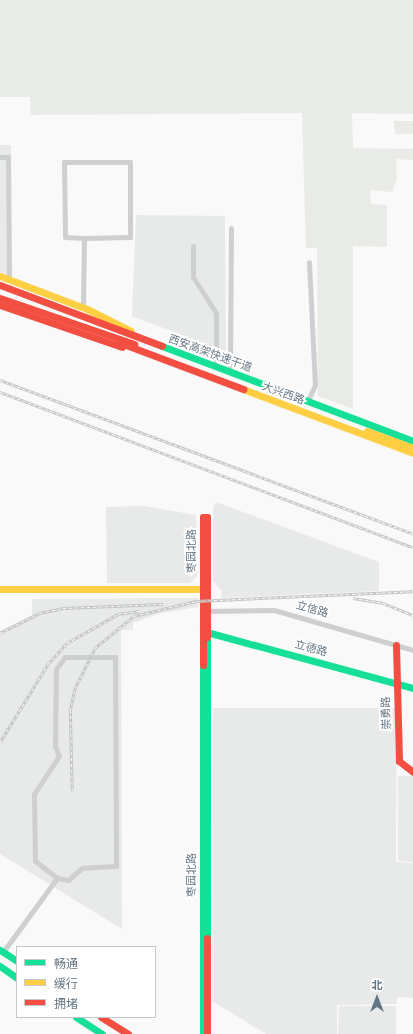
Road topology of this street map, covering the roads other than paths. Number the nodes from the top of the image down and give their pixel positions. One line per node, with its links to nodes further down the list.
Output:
1 (0, 157): 7 (street)
2 (231, 228): 18 (street)
3 (84, 238): 3 (street); 11 (street)
4 (192, 246): 17 (street)
5 (309, 262): 19 (street)
6 (0, 276): 7 (main road)
7 (9, 279): 11 (main road)
8 (0, 285): 12 (main road, 西安高架快速干道)
9 (0, 298): 13 (main road, 西安高架快速干道)
10 (0, 306): 16 (main road)
11 (83, 308): 14 (main road)
12 (83, 318): 14 (main road, 大兴西路); 15 (main road, 西安高架快速干道)
13 (80, 326): 15 (main road, 西安高架快速干道); 16 (main road, 大兴西路)
14 (145, 337): 17 (main road, 大兴西路)
15 (152, 347): 21 (main road, 西安高架快速干道); 22 (main road, 西安高架快速干道)
16 (137, 351): 23 (main road, 大兴西路)
17 (216, 364): 18 (main road, 大兴西路)
18 (230, 369): 19 (main road, 大兴西路)
19 (309, 398): 20 (main road, 大兴西路)
20 (413, 437)
21 (413, 441)
22 (413, 448)
23 (413, 453)
24 (0, 589): 25 (main road)
25 (205, 589): 25 (main road, 枣园北路); 26 (main road, 枣园北路)
26 (205, 611): 27 (main road, 枣园北路); 28 (street, 立信路)
27 (205, 631): 30 (main road, 立德路); 42 (main road, 枣园北路); 43 (main road, 枣园北路)
28 (396, 645): 29 (street, 立信路); 30 (main road, 崇勇路)
29 (413, 650)
30 (396, 684): 31 (main road, 立德路); 32 (main road, 崇勇路)
31 (413, 688)
32 (413, 772)
33 (57, 878): 33 (street); 34 (street)
34 (1, 951): 35 (main road)
35 (16, 960)
36 (0, 966): 37 (main road)
37 (16, 977)
38 (78, 1018): 40 (main road)
39 (104, 1018): 41 (main road)
40 (102, 1034)
41 (128, 1034)
42 (204, 1034)
43 (207, 1034)

